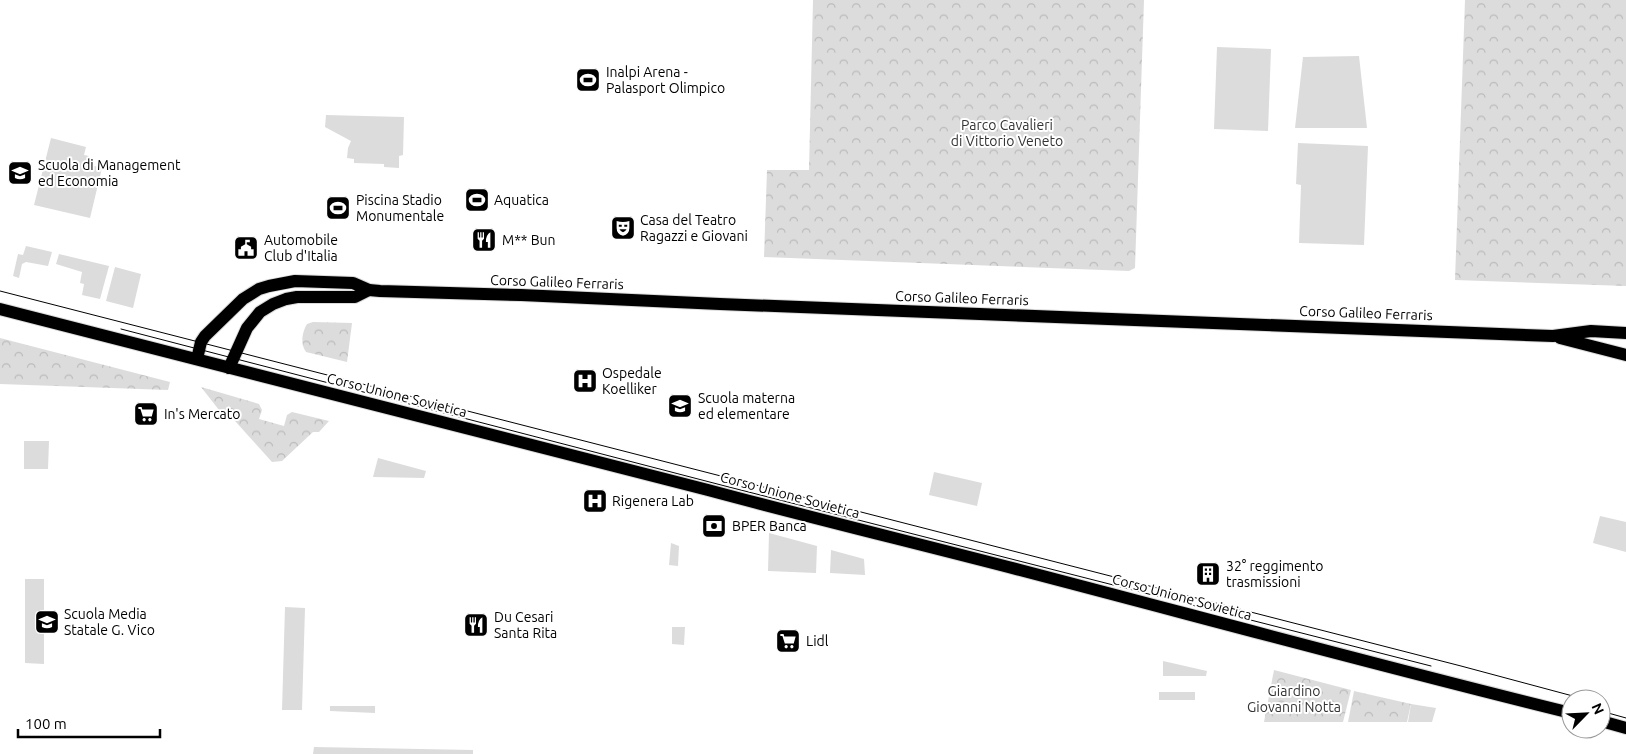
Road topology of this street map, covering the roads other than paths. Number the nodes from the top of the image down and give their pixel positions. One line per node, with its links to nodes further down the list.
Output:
1 (369, 290): 4 (main road, Corso Galileo Ferraris); 6 (main road); 7 (main road)
2 (0, 309): 6 (main road, Corso Unione Sovietica)
3 (1626, 333): 4 (main road, Corso Galileo Ferraris)
4 (1553, 336): 5 (main road, Corso Galileo Ferraris)
5 (1626, 355)
6 (197, 359): 7 (main road, Corso Unione Sovietica)
7 (230, 368): 8 (main road, Corso Unione Sovietica)
8 (1561, 711)
9 (1611, 724): 10 (main road)
10 (1626, 728)

